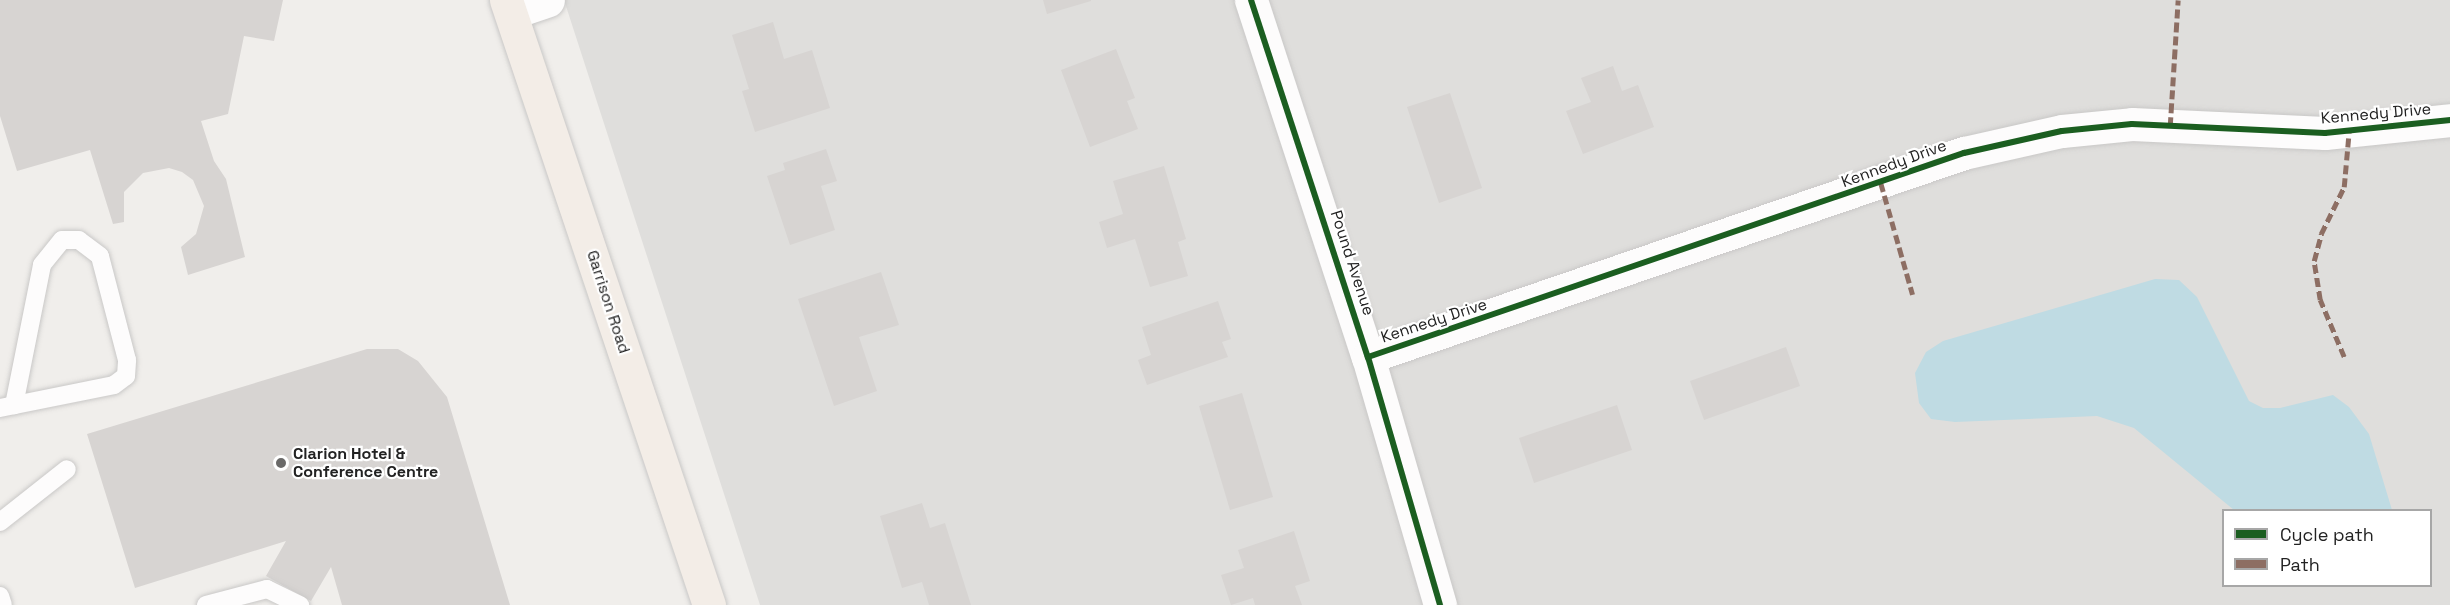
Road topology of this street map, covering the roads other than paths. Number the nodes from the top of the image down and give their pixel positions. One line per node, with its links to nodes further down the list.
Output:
1 (548, 0): 3 (street)
2 (1251, 0): 5 (street, Pound Avenue)
3 (509, 7): 13 (main road, Garrison Road)
4 (2450, 120): 5 (street, Kennedy Drive)
5 (1368, 357): 14 (street, Pound Avenue)
6 (7, 407): 6 (lane)
7 (66, 469): 8 (lane)
8 (0, 522)
9 (0, 596): 10 (lane)
10 (3, 605)
11 (206, 605): 12 (lane)
12 (300, 605)
13 (709, 605)
14 (1440, 605)

